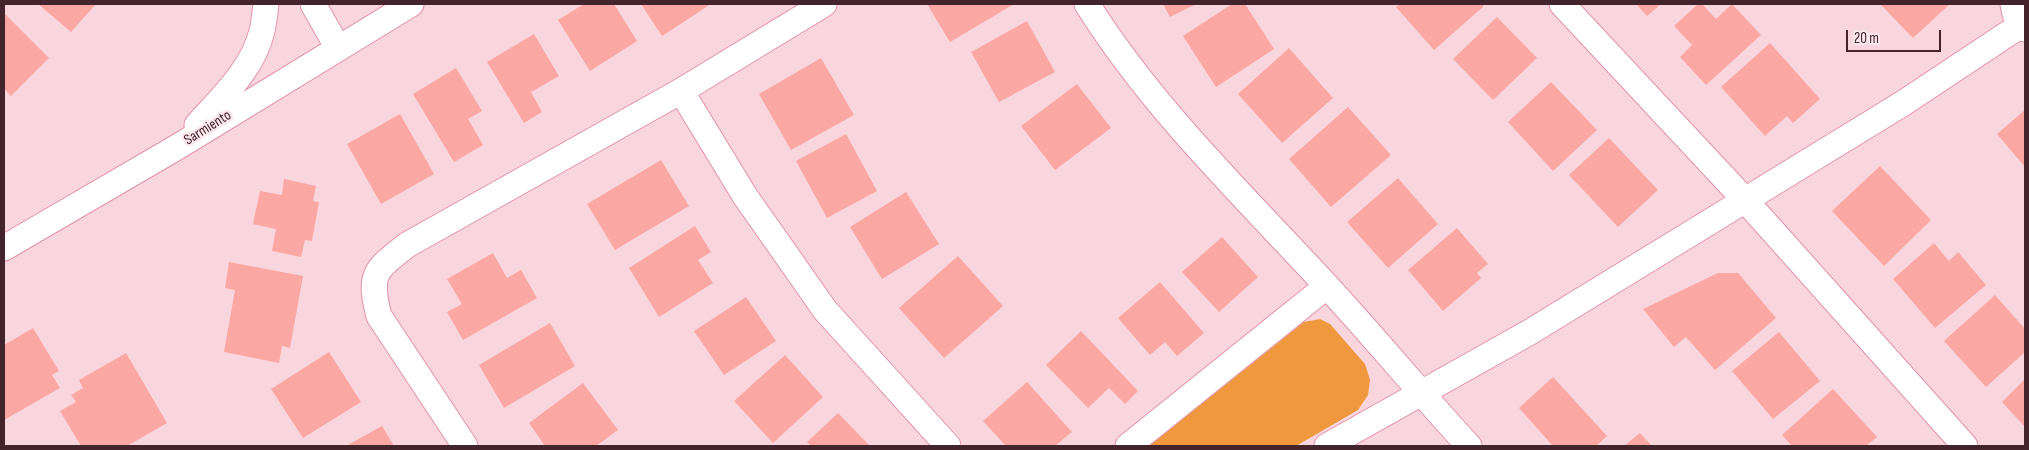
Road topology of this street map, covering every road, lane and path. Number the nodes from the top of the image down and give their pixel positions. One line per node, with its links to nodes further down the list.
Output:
1 (266, 4): 11 (street)
2 (313, 4): 9 (street)
3 (411, 4): 7 (street, Sarmiento)
4 (824, 4): 10 (street)
5 (1087, 4): 14 (street)
6 (1562, 4): 12 (street)
7 (375, 13): 9 (street, Sarmiento)
8 (2020, 19): 12 (street)
9 (338, 48): 11 (street, Sarmiento)
10 (681, 91): 16 (street); 17 (street)
11 (179, 146): 13 (street, Sarmiento)
12 (1745, 200): 15 (street); 21 (street)
13 (4, 248)
14 (1327, 286): 15 (street); 18 (street)
15 (1420, 393): 19 (street); 20 (street)
16 (465, 446)
17 (948, 446)
18 (1128, 446)
19 (1327, 446)
20 (1468, 446)
21 (1965, 446)

